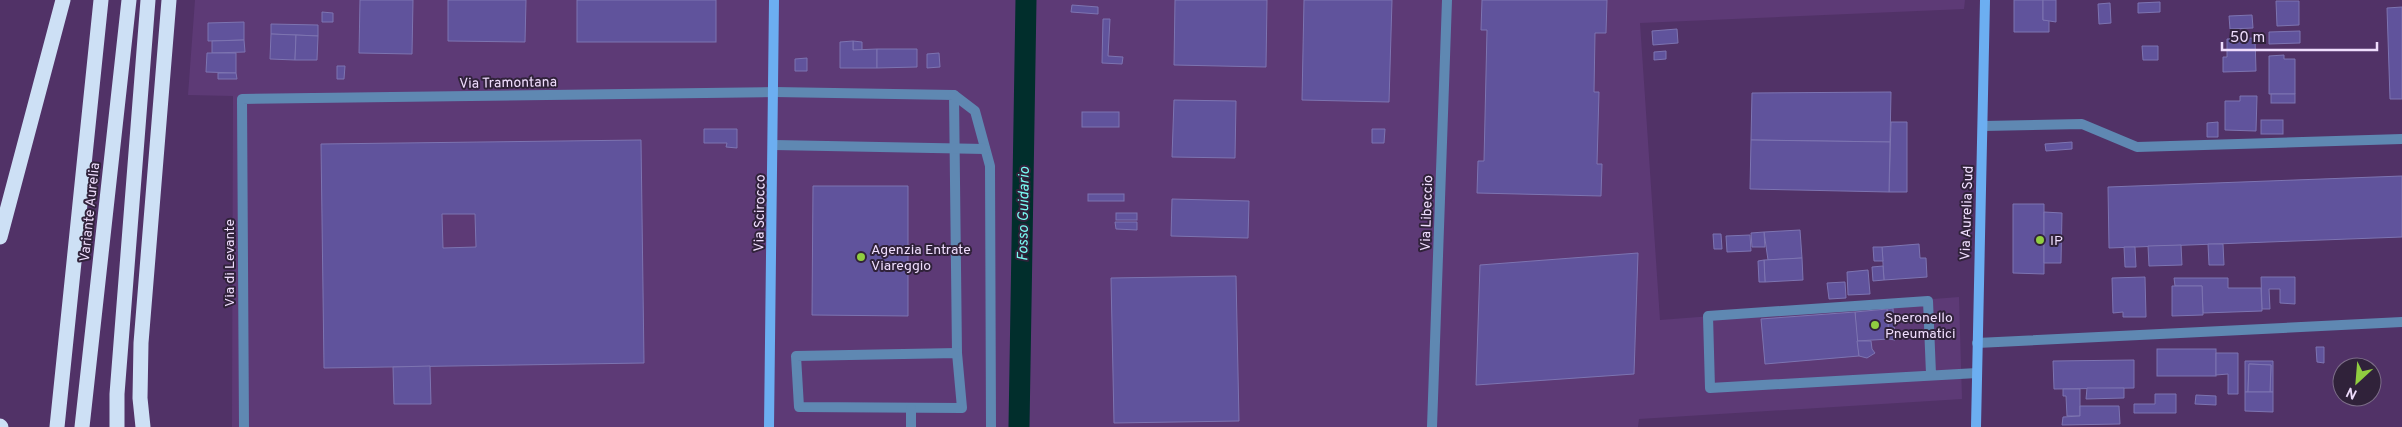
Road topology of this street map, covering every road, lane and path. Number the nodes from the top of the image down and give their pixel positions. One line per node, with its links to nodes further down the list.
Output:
1 (63, 0): 17 (highway)
2 (101, 0): 24 (highway, Variante Aurelia)
3 (128, 0): 25 (highway, Variante Aurelia)
4 (148, 0): 26 (highway)
5 (170, 0): 27 (highway)
6 (774, 0): 9 (main road, Via Scirocco)
7 (1447, 0): 32 (street, Via Libeccio)
8 (1985, 0): 12 (main road, Via Aurelia Sud)
9 (774, 92): 10 (street, Via Tramontana); 11 (street, Via Tramontana); 14 (main road, Via Scirocco)
10 (954, 95): 15 (street); 16 (street)
11 (242, 99): 28 (street, Via di Levante)
12 (1983, 126): 13 (street); 19 (main road, Via Aurelia Sud)
13 (2402, 139)
14 (774, 145): 15 (street); 29 (main road, Via Scirocco)
15 (954, 148): 16 (street); 20 (street)
16 (985, 149): 31 (street)
17 (0, 237)
18 (2402, 322): 19 (street)
19 (1977, 343): 21 (main road, Via Aurelia Sud)
20 (957, 353): 23 (street); 23 (street)
21 (1977, 373): 22 (street); 33 (main road, Via Aurelia Sud)
22 (1932, 374): 22 (street)
23 (911, 410): 30 (street)
24 (57, 427)
25 (82, 427)
26 (117, 427)
27 (143, 427)
28 (244, 427)
29 (769, 427)
30 (911, 427)
31 (990, 427)
32 (1432, 427)
33 (1976, 427)

